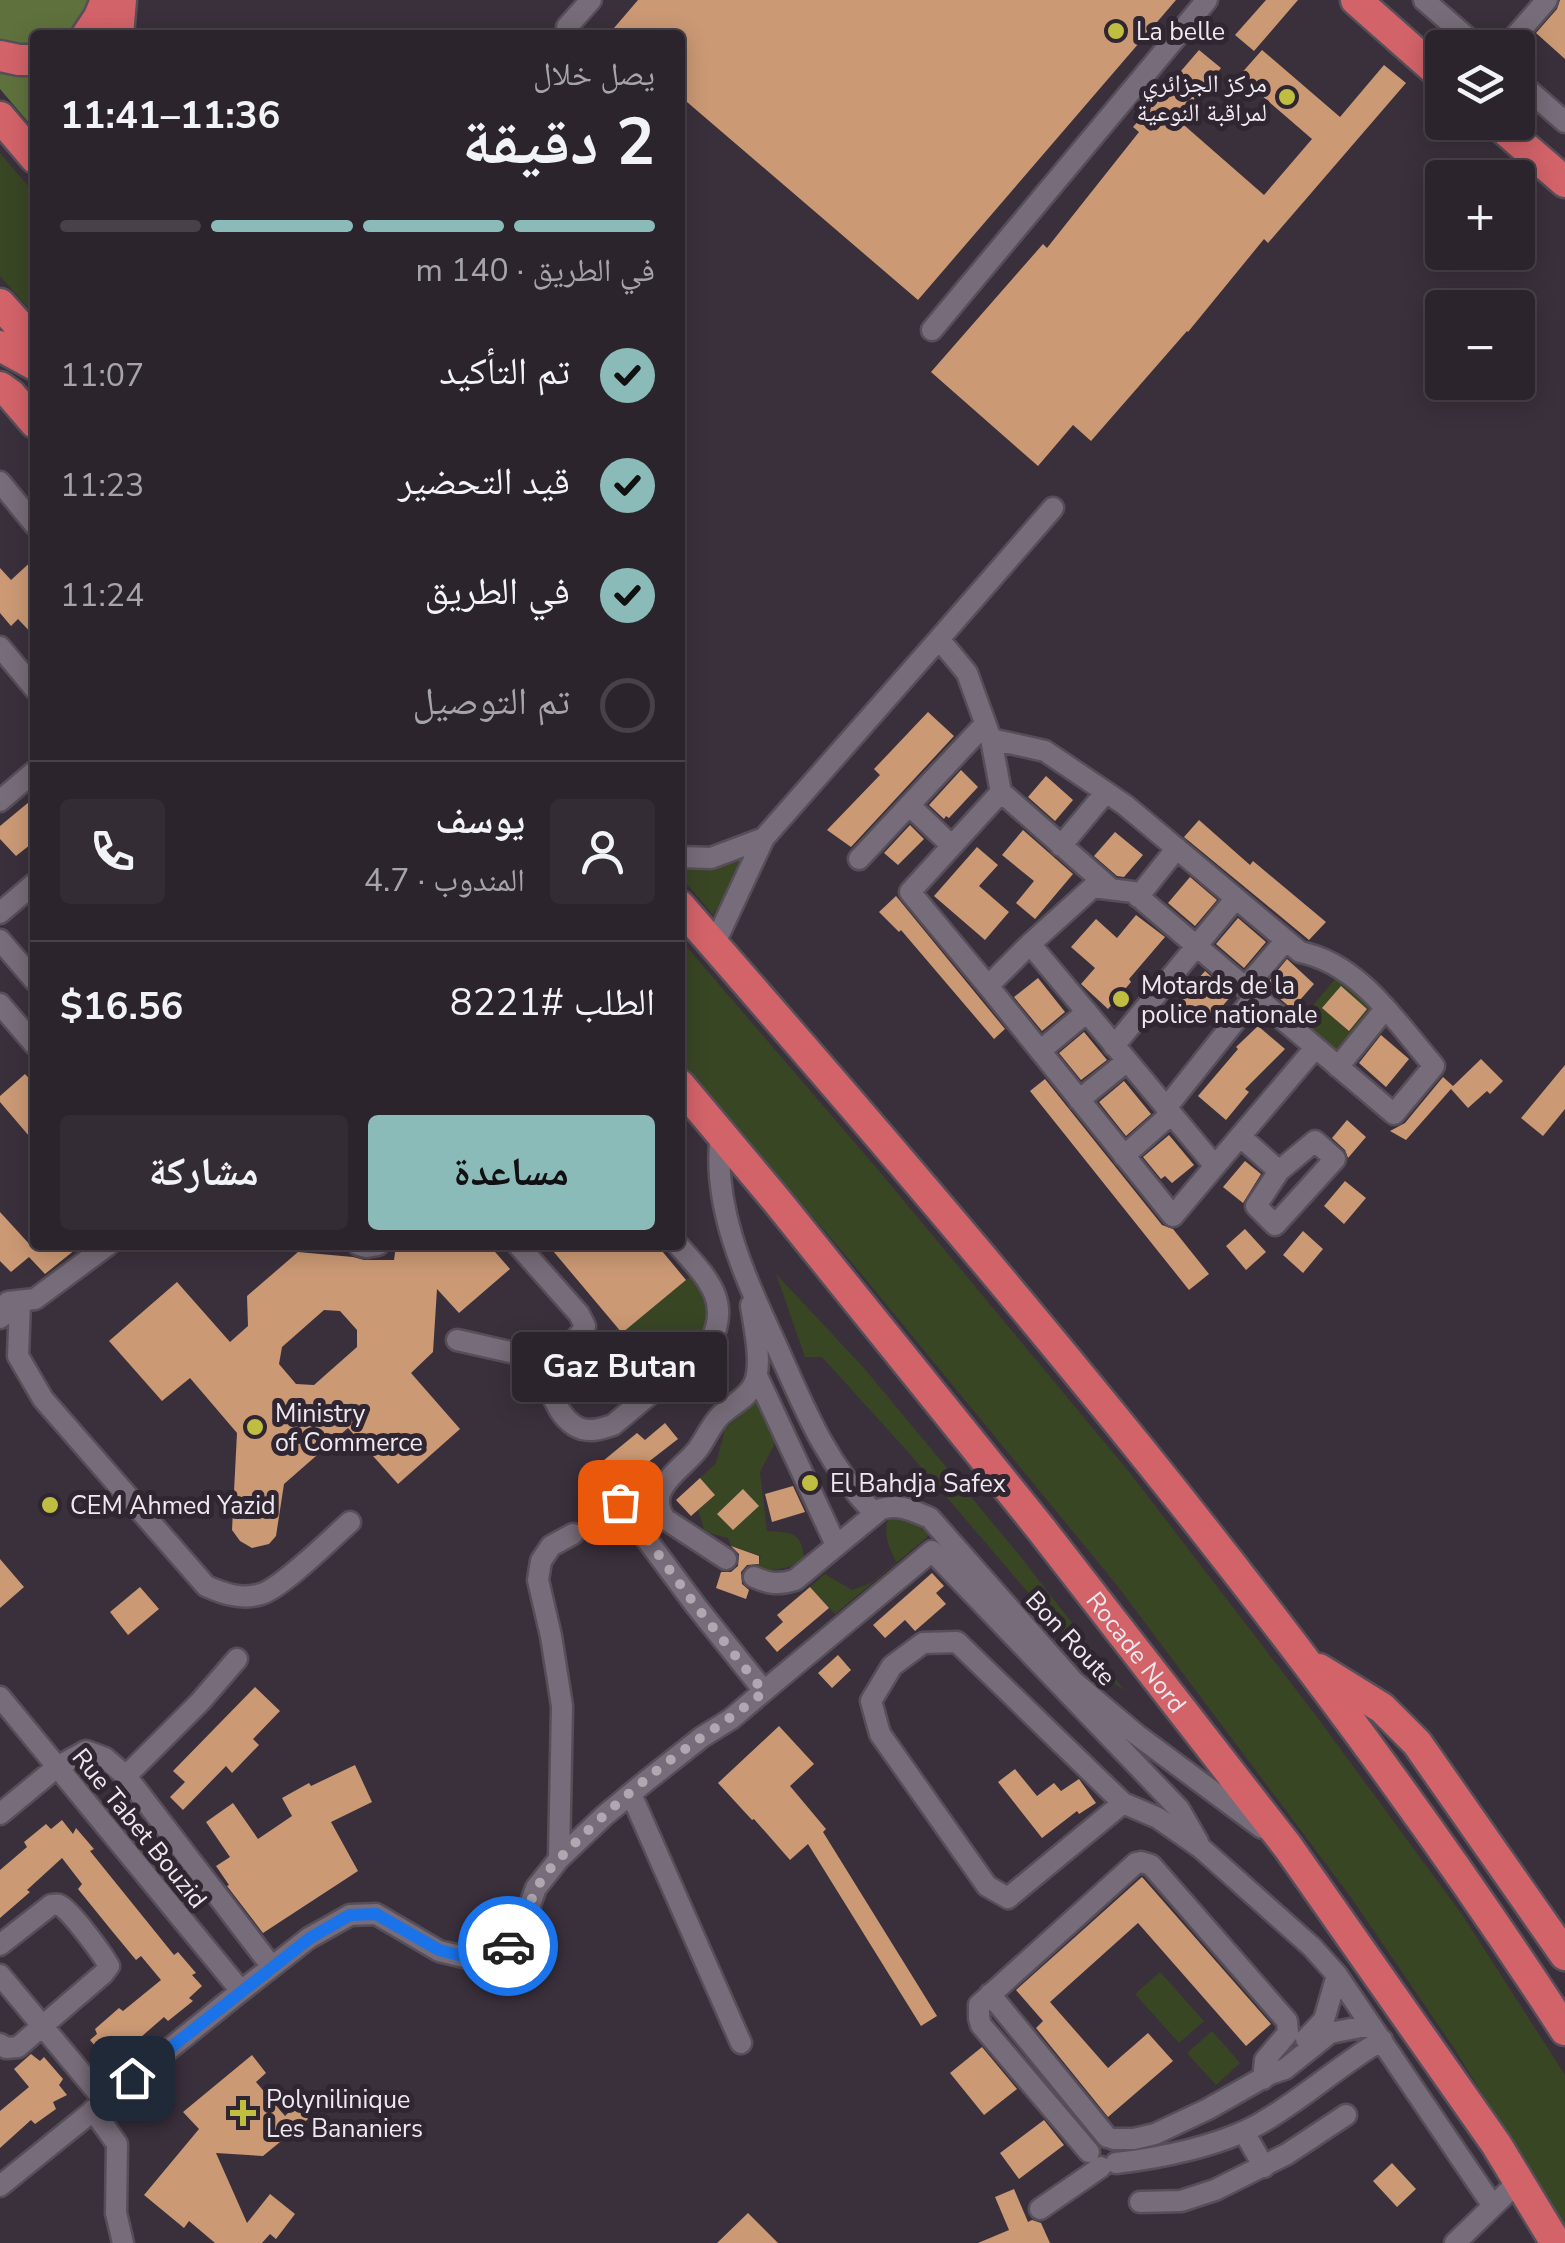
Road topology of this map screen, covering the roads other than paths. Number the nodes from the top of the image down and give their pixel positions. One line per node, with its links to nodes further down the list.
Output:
1 (106, 0): 10 (highway)
2 (121, 0): 11 (highway)
3 (590, 0): 9 (street)
4 (1207, 0): 27 (street)
5 (1356, 0): 17 (highway)
6 (1386, 0): 14 (highway)
7 (1424, 0): 12 (street)
8 (1548, 0): 13 (street)
9 (568, 27)
10 (91, 30)
11 (118, 30)
12 (1458, 30)
13 (1521, 30)
14 (1425, 34)
15 (0, 56): 16 (highway)
16 (30, 60)
17 (1425, 61)
18 (1535, 96): 20 (street)
19 (0, 117): 23 (highway)
20 (1565, 122)
21 (1535, 129): 24 (highway)
22 (1517, 140): 25 (highway)
23 (30, 152)
24 (1565, 155)
25 (1565, 182)
26 (0, 304): 28 (highway)
27 (932, 330)
28 (30, 337)
29 (0, 346): 30 (highway)
30 (30, 362)
31 (0, 387): 32 (highway)
32 (30, 416)
33 (0, 482): 35 (street)
34 (1053, 508): 36 (street)
35 (30, 519)
36 (939, 639): 39 (street); 45 (street)
37 (0, 647): 38 (street)
38 (30, 682)
39 (988, 732): 41 (street); 42 (street); 44 (street)
40 (30, 775): 43 (street)
41 (1001, 792): 46 (street); 47 (street)
42 (1106, 792): 47 (street); 48 (street)
43 (0, 801)
44 (909, 805): 46 (street); 50 (street)
45 (764, 838): 49 (street); 60 (street)
46 (951, 845): 63 (street)
47 (1061, 846): 52 (street)
48 (1177, 848): 53 (street); 54 (street)
49 (685, 857)
50 (859, 858)
51 (30, 887): 56 (street)
52 (1110, 888): 53 (street); 59 (street)
53 (1138, 896): 61 (street)
54 (1236, 898): 58 (street); 61 (street)
55 (685, 912): 60 (highway)
56 (0, 913)
57 (0, 940): 62 (street)
58 (1286, 940): 64 (street); 66 (street)
59 (1030, 944): 63 (street); 67 (street)
60 (714, 945): 101 (highway)
61 (1196, 946): 64 (street); 71 (street)
62 (30, 975)
63 (988, 986): 70 (street)
64 (1250, 992): 69 (street); 75 (street)
65 (0, 1004): 68 (street)
66 (1385, 1009): 72 (street); 72 (street)
67 (1086, 1012): 70 (street); 71 (street)
68 (30, 1039)
69 (1315, 1048): 72 (street); 78 (street)
70 (1040, 1051): 74 (street)
71 (1121, 1053): 74 (street); 75 (street)
72 (1338, 1067)
73 (685, 1090): 77 (highway, Rocade Nord)
74 (1079, 1100): 79 (street)
75 (1169, 1111): 79 (street); 80 (street)
76 (685, 1122): 77 (highway)
77 (717, 1129): 82 (street); 109 (highway, Rocade Nord)
78 (1240, 1137): 80 (street); 81 (street)
79 (1124, 1156): 80 (street)
80 (1215, 1166)
81 (1279, 1171)
82 (726, 1214): 86 (street); 92 (street)
83 (101, 1250): 87 (street)
84 (522, 1250): 90 (street)
85 (682, 1250): 90 (street)
86 (746, 1279): 91 (street); 94 (street)
87 (10, 1302): 88 (street); 95 (street)
88 (0, 1318)
89 (456, 1340): 90 (street)
90 (554, 1362)
91 (757, 1376): 92 (street); 97 (street)
92 (727, 1410): 98 (street)
93 (620, 1502): 102 (street)
94 (874, 1514): 97 (street); 109 (street, Bon Route)
95 (350, 1522)
96 (573, 1534): 111 (street)
97 (836, 1545): 99 (street)
98 (726, 1559)
99 (754, 1577)
100 (237, 1659): 105 (street)
101 (1304, 1660): 113 (highway); 121 (highway)
102 (764, 1692): 106 (street); 110 (street)
103 (0, 1697): 104 (street, Rue Tabet Bouzid)
104 (57, 1767): 105 (street); 108 (street); 117 (street, Rue Tabet Bouzid)
105 (126, 1776): 114 (street)
106 (631, 1794): 111 (street); 124 (street)
107 (1123, 1803): 107 (street); 110 (street)
108 (0, 1814)
109 (1288, 1847): 135 (highway, Rocade Nord)
110 (1201, 1848): 116 (street)
111 (559, 1859): 114 (street)
112 (0, 1945): 120 (street)
113 (1565, 1954)
114 (272, 1967): 117 (street)
115 (0, 1975): 120 (street)
116 (1337, 1976): 122 (street); 126 (street)
117 (241, 1990): 127 (street)
118 (990, 1994): 119 (street); 123 (street); 126 (street)
119 (1014, 2023): 123 (street); 132 (street)
120 (43, 2024): 125 (street); 127 (street)
121 (1565, 2030)
122 (1376, 2032): 126 (street); 130 (street); 138 (street)
123 (994, 2040): 133 (street)
124 (741, 2043)
125 (0, 2044)
126 (1260, 2080): 128 (street); 130 (street)
127 (99, 2105): 136 (street); 140 (street)
128 (1208, 2109): 131 (street); 132 (street)
129 (1346, 2115): 134 (street)
130 (1269, 2118): 131 (street)
131 (1234, 2135): 133 (street); 134 (street)
132 (1110, 2138): 133 (street)
133 (1102, 2161): 139 (street)
134 (1264, 2167): 137 (street)
135 (1518, 2181): 138 (street); 142 (highway, Rocade Nord)
136 (0, 2186)
137 (1140, 2202)
138 (1493, 2206): 141 (street)
139 (1040, 2210)
140 (123, 2243)
141 (1455, 2243)
142 (1556, 2243)

